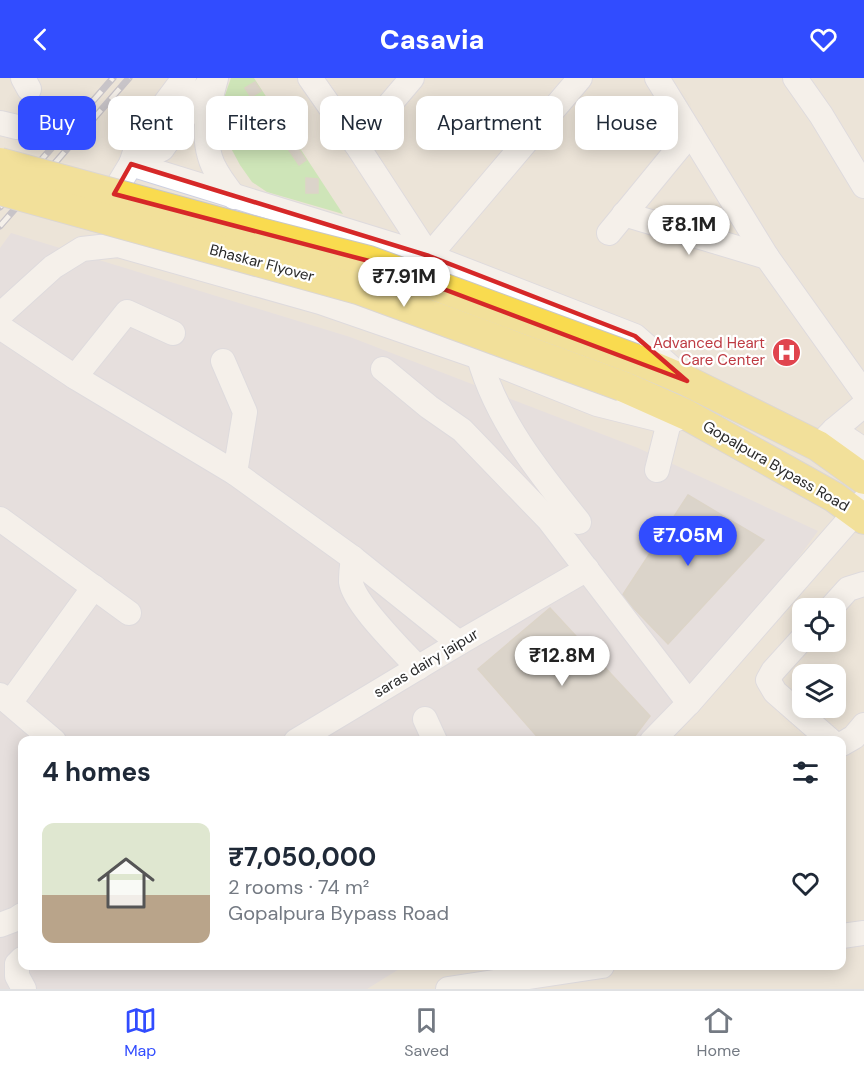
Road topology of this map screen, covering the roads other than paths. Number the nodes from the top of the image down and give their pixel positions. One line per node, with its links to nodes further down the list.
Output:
1 (184, 78): 13 (street)
2 (214, 78): 13 (street); 16 (street)
3 (310, 78): 8 (street)
4 (412, 78): 9 (street)
5 (580, 78): 20 (street)
6 (657, 78): 10 (street)
7 (795, 78): 14 (street)
8 (323, 96)
9 (397, 96)
10 (691, 133): 17 (street); 21 (street)
11 (360, 150): 20 (street)
12 (0, 163): 29 (main road, Bhaskar Flyover, bridge)
13 (131, 164): 16 (street); 19 (street)
14 (864, 186)
15 (0, 190): 32 (main road, Bhaskar Flyover, bridge)
16 (234, 197): 20 (street)
17 (624, 214): 18 (street); 21 (street)
18 (609, 233)
19 (118, 245): 22 (street); 25 (street)
20 (429, 256): 29 (street)
21 (767, 257): 30 (street)
22 (0, 315)
23 (0, 327): 28 (street)
24 (173, 333): 28 (street)
25 (479, 357): 32 (street); 40 (street)
26 (223, 361): 36 (street)
27 (382, 369): 42 (street)
28 (75, 377): 36 (street)
29 (687, 381): 33 (main road, Gopalpura Bypass Road)
30 (864, 393)
31 (864, 405): 33 (street)
32 (678, 418): 35 (street); 38 (main road, Gopalpura Bypass Road)
33 (826, 438): 34 (street); 37 (main road, Gopalpura Bypass Road)
34 (864, 450)
35 (657, 470)
36 (235, 473): 41 (street)
37 (864, 479)
38 (861, 511): 51 (street)
39 (0, 519): 44 (street)
40 (579, 522)
41 (353, 558): 47 (street); 49 (street)
42 (587, 569): 47 (street, saras dairy jaipur); 51 (street)
43 (864, 585): 45 (street)
44 (94, 587): 46 (street); 50 (street)
45 (840, 598)
46 (129, 613)
47 (459, 643): 49 (street, saras dairy jaipur)
48 (792, 650): 58 (street)
49 (418, 668): 55 (street, saras dairy jaipur)
50 (5, 699): 54 (street)
51 (688, 703): 57 (street)
52 (425, 719): 56 (street)
53 (864, 725): 59 (street)
54 (48, 736)
55 (304, 736)
56 (433, 736)
57 (657, 736)
58 (825, 736)
59 (846, 742)
60 (18, 918): 61 (street)
61 (0, 926)
62 (864, 933): 63 (street)
63 (846, 935)
64 (18, 963): 66 (street)
65 (575, 970): 67 (street)
66 (24, 989)
67 (448, 989)

